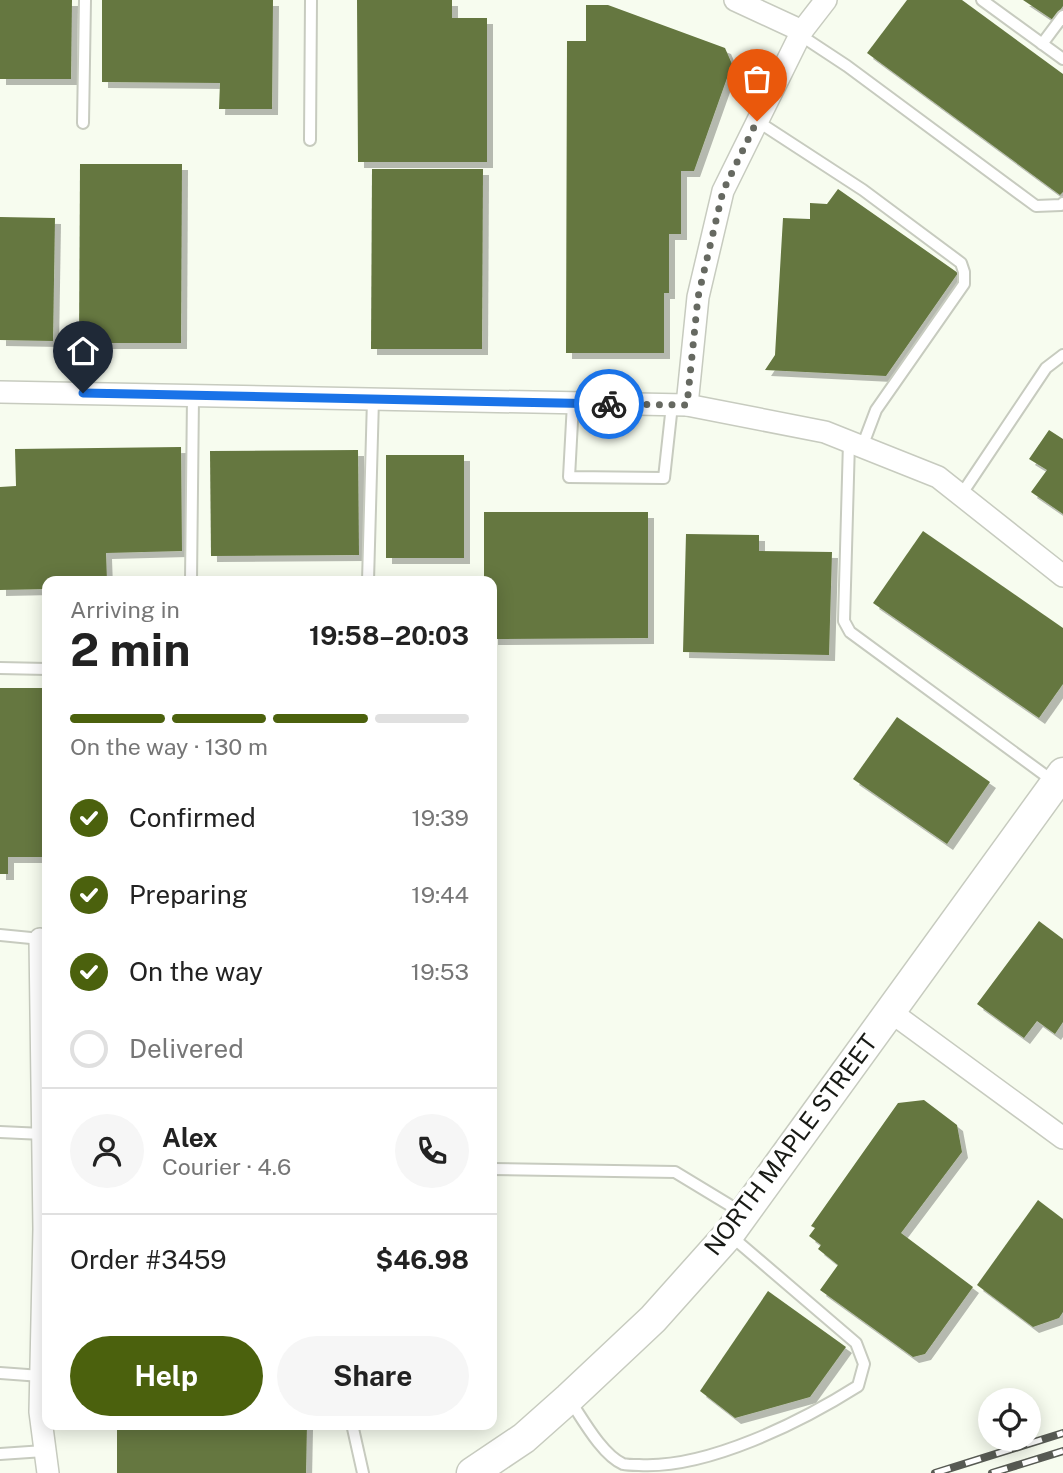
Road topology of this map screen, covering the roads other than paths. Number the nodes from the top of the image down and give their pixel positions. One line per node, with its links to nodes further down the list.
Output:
1 (85, 0): 11 (lane)
2 (311, 0): 12 (lane)
3 (735, 0): 7 (street)
4 (826, 0): 7 (street)
5 (982, 0): 8 (lane)
6 (1063, 16): 8 (lane)
7 (801, 33): 10 (street); 13 (lane)
8 (1042, 44): 9 (lane)
9 (1063, 59)
10 (757, 121): 19 (street); 20 (lane)
11 (83, 123)
12 (310, 139)
13 (1063, 203)
14 (1063, 355): 21 (lane)
15 (0, 392): 16 (street)
16 (193, 396): 17 (street); 22 (lane)
17 (373, 399): 18 (street); 23 (lane)
18 (573, 403): 19 (street); 19 (lane)
19 (680, 405): 20 (street)
20 (855, 444): 21 (street); 27 (lane)
21 (961, 495): 24 (street)
22 (191, 576)
23 (368, 576)
24 (1063, 576)
25 (0, 668): 26 (lane)
26 (42, 669)
27 (1059, 778): 30 (main road, NORTH MAPLE STREET)
28 (0, 935): 29 (lane)
29 (42, 939)
30 (891, 1012): 32 (street); 35 (main road, NORTH MAPLE STREET)
31 (0, 1132): 33 (lane)
32 (1063, 1138)
33 (42, 1145)
34 (497, 1169): 35 (lane)
35 (736, 1224): 39 (main road, NORTH MAPLE STREET); 39 (lane)
36 (42, 1339): 38 (street)
37 (0, 1374): 38 (lane)
38 (41, 1376): 41 (street)
39 (569, 1398): 45 (main road, NORTH MAPLE STREET)
40 (353, 1430): 44 (lane)
41 (44, 1451): 42 (lane); 43 (street)
42 (0, 1454)
43 (48, 1473)
44 (363, 1473)
45 (472, 1473)

